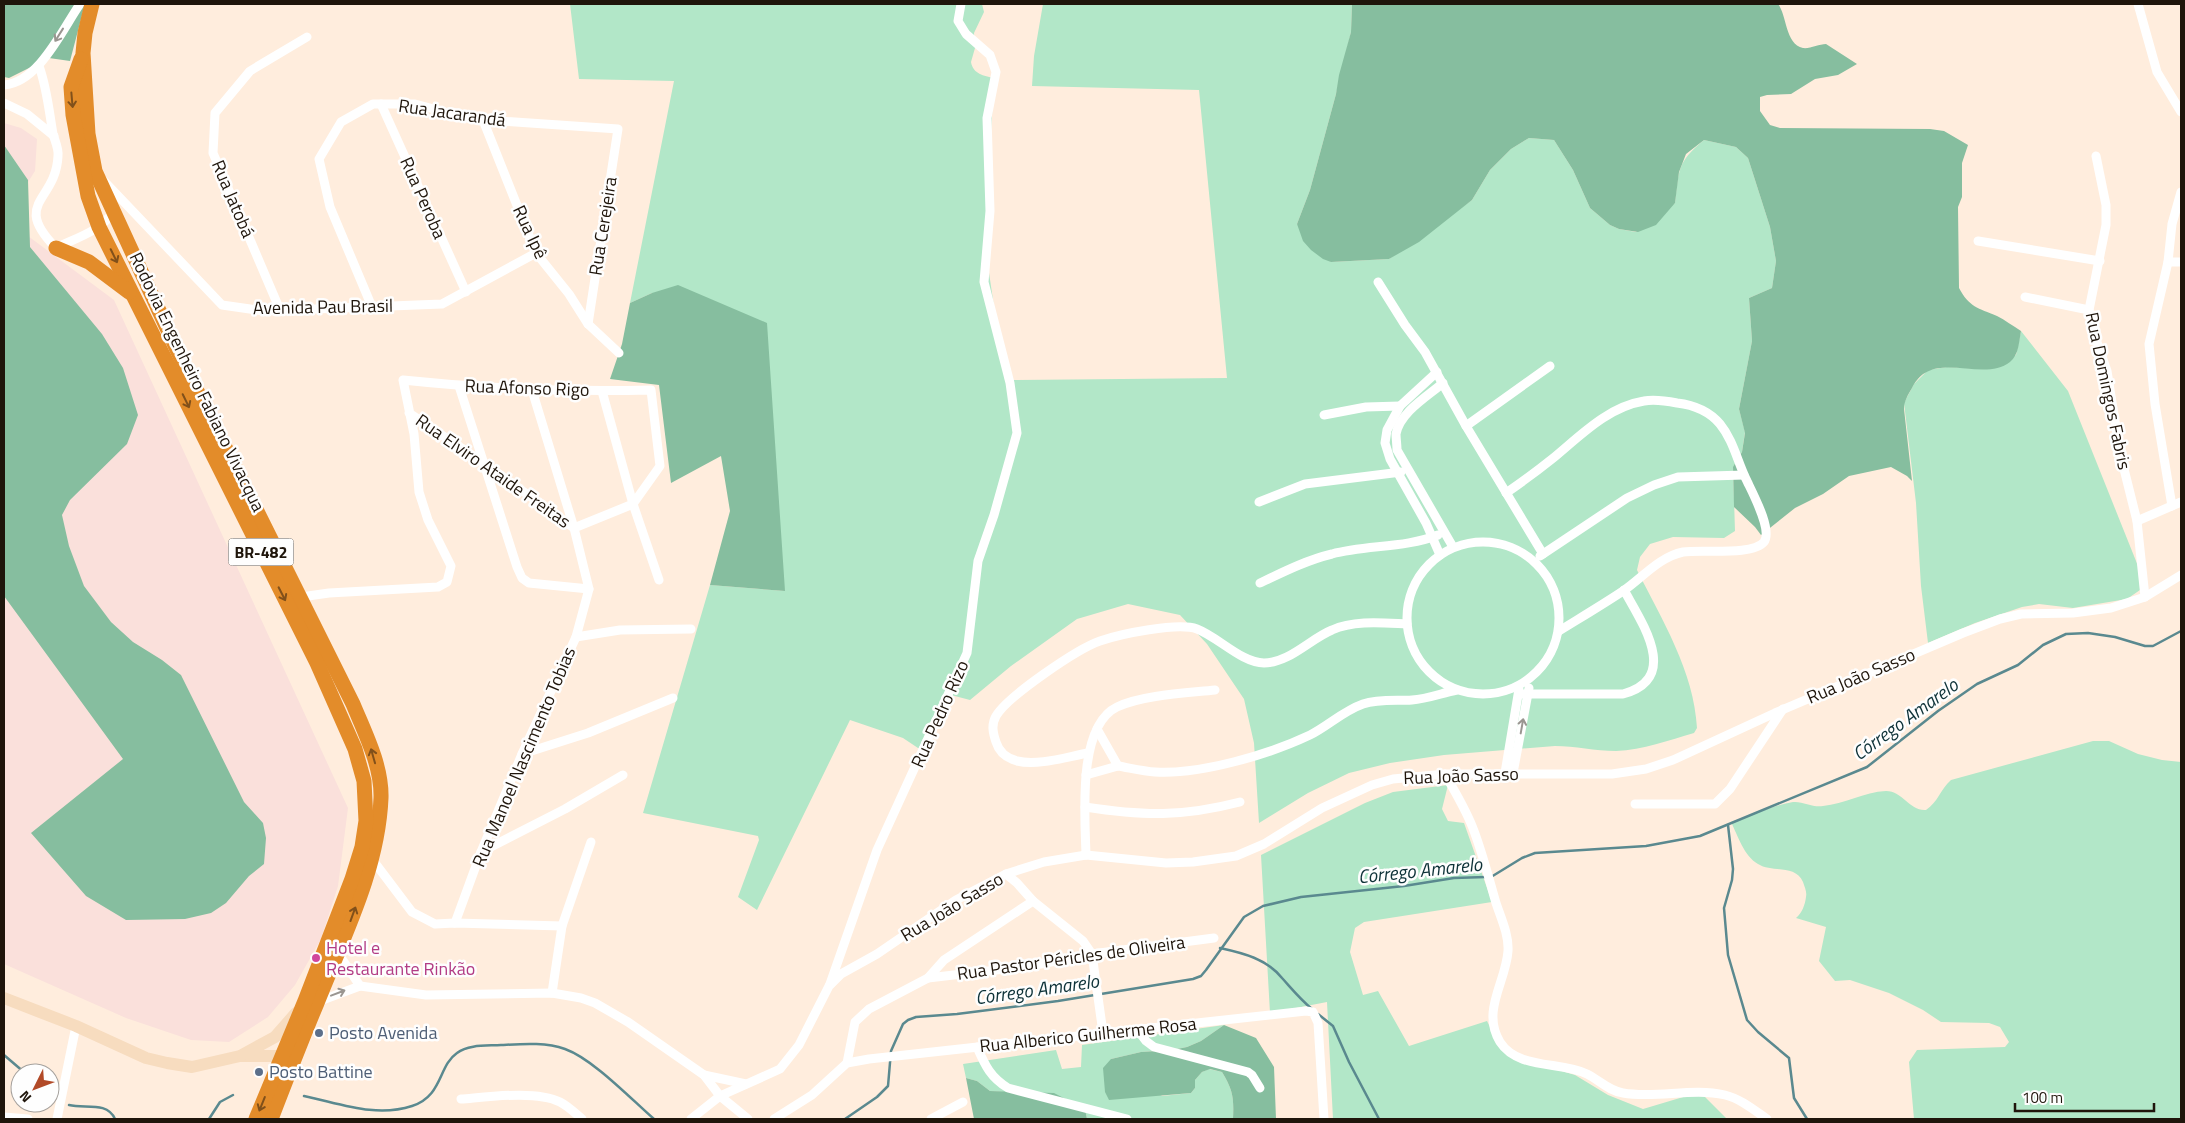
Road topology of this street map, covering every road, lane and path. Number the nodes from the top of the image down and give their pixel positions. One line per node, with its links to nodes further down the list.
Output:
1 (80, 4): 7 (street, one-way to 7)
2 (92, 4): 6 (highway, Rodovia Engenheiro Fabiano Vivacqua / BR-482)
3 (961, 4): 107 (street, Rua Pedro Rizo)
4 (2138, 4): 11 (street)
5 (307, 37): 31 (street, Rua Jatobá)
6 (83, 53): 16 (highway, Rodovia Engenheiro Fabiano Vivacqua / BR-482); 19 (highway, Rodovia Engenheiro Fabiano Vivacqua / BR-482, one-way to 19)
7 (39, 66): 8 (street); 14 (street)
8 (4, 85)
9 (4, 104): 14 (street)
10 (381, 104): 12 (street, Rua Jacarandá); 27 (street, Rua Peroba); 30 (street, Rua Jacarandá)
11 (2181, 112)
12 (483, 120): 13 (street, Rua Jacarandá); 22 (street, Rua Ipê)
13 (618, 128): 33 (street, Rua Cerejeira)
14 (54, 136): 21 (street)
15 (2096, 156): 23 (street, Rua Domingos Fabris)
16 (95, 171): 18 (highway, Rodovia Engenheiro Fabiano Vivacqua / BR-482); 31 (street, Avenida Pau Brasil)
17 (2181, 192): 24 (street)
18 (113, 212): 19 (street); 36 (highway, Rodovia Engenheiro Fabiano Vivacqua / BR-482)
19 (100, 227): 21 (street); 28 (highway, Rodovia Engenheiro Fabiano Vivacqua / BR-482, one-way to 28)
20 (1978, 241): 23 (street)
21 (56, 248): 28 (highway)
22 (536, 253): 27 (street, Avenida Pau Brasil); 33 (street, Rua Ipê)
23 (2100, 261): 32 (street, Rua Domingos Fabris)
24 (2168, 262): 25 (street); 55 (street)
25 (2181, 262)
26 (1378, 282): 38 (street)
27 (466, 292): 30 (street, Avenida Pau Brasil)
28 (132, 294): 34 (highway, Rodovia Engenheiro Fabiano Vivacqua / BR-482)
29 (2025, 297): 32 (street)
30 (372, 307): 31 (street, Avenida Pau Brasil)
31 (280, 310)
32 (2088, 310): 58 (street, Rua Domingos Fabris)
33 (588, 324): 35 (street, Rua Ipê)
34 (161, 348): 36 (highway); 57 (highway, Rodovia Engenheiro Fabiano Vivacqua / BR-482, one-way to 57)
35 (619, 353)
36 (183, 363): 56 (highway, Rodovia Engenheiro Fabiano Vivacqua / BR-482)
37 (1550, 366): 46 (street)
38 (1437, 372): 39 (street); 43 (street)
39 (1443, 383): 46 (street); 48 (street)
40 (460, 386): 41 (street, Rua Afonso Rigo); 44 (street, Rua Afonso Rigo); 47 (street)
41 (532, 390): 42 (street, Rua Afonso Rigo); 59 (street)
42 (602, 391): 54 (street); 54 (street, Rua Afonso Rigo)
43 (1400, 406): 45 (street); 49 (street)
44 (409, 412): 47 (street, Rua Elviro Ataide Freitas); 71 (street)
45 (1324, 415)
46 (1466, 426): 51 (street)
47 (485, 464): 59 (street, Rua Elviro Ataide Freitas); 69 (street)
48 (1409, 470): 49 (street); 60 (street)
49 (1398, 474): 52 (street); 61 (street)
50 (1744, 475): 51 (street); 63 (street); 70 (street)
51 (1506, 492): 63 (street)
52 (1259, 502)
53 (2181, 502): 55 (street)
54 (633, 504): 59 (street, Rua Elviro Ataide Freitas); 67 (street)
55 (2172, 506): 58 (street)
56 (257, 509): 57 (highway); 71 (highway, Rodovia Engenheiro Fabiano Vivacqua / BR-482)
57 (243, 516): 77 (highway, Rodovia Engenheiro Fabiano Vivacqua / BR-482, one-way to 77)
58 (2137, 521): 72 (street, Rua Domingos Fabris)
59 (574, 528): 69 (street)
60 (1445, 532): 61 (street); 62 (street)
61 (1433, 537): 64 (street); 68 (street)
62 (1453, 547): 64 (street); 65 (street)
63 (1543, 554): 65 (street)
64 (1440, 555): 73 (street)
65 (1534, 560): 75 (street)
66 (2181, 575): 72 (street, Rua João Sasso)
67 (659, 580)
68 (1260, 583)
69 (589, 589): 76 (street, Rua Manoel Nascimento Tobias)
70 (1624, 590): 75 (street); 80 (street)
71 (301, 597): 77 (highway, Rodovia Engenheiro Fabiano Vivacqua / BR-482)
72 (2145, 597): 82 (street, Rua João Sasso)
73 (1407, 624): 79 (street); 84 (street)
74 (691, 629): 76 (street)
75 (1559, 632): 80 (street)
76 (576, 637): 85 (street, Rua Manoel Nascimento Tobias)
77 (324, 661): 97 (highway, Rodovia Engenheiro Fabiano Vivacqua / BR-482, one-way to 77); 110 (highway, Rodovia Engenheiro Fabiano Vivacqua / BR-482)
78 (1215, 690): 83 (street)
79 (1457, 690): 80 (street); 86 (street)
80 (1522, 691): 87 (street)
81 (673, 698): 85 (street)
82 (1783, 709): 87 (street, Rua João Sasso); 92 (street)
83 (1097, 729): 84 (street); 86 (street)
84 (1088, 753): 90 (street)
85 (522, 754): 95 (street, Rua Manoel Nascimento Tobias)
86 (1118, 766): 90 (street)
87 (1509, 773): 88 (street, Rua João Sasso)
88 (1445, 774): 96 (street, Rua João Sasso); 137 (street)
89 (623, 775): 95 (street)
90 (1086, 775): 93 (street)
91 (1240, 802): 93 (street)
92 (1635, 804)
93 (1085, 807): 96 (street)
94 (591, 842): 101 (street)
95 (481, 852): 100 (street, Rua Manoel Nascimento Tobias)
96 (1086, 855): 98 (street, Rua João Sasso)
97 (372, 860): 100 (street); 103 (highway, Rodovia Engenheiro Fabiano Vivacqua / BR-482, one-way to 97)
98 (1006, 874): 99 (street); 107 (street, Rua João Sasso)
99 (1033, 901): 104 (street); 105 (street)
100 (455, 923): 101 (street)
101 (562, 926): 108 (street)
102 (1214, 938): 104 (street, Rua Pastor Péricles de Oliveira)
103 (338, 953): 106 (street); 110 (highway, Rodovia Engenheiro Fabiano Vivacqua / BR-482)
104 (1092, 954): 105 (street, Rua Pastor Péricles de Oliveira); 113 (street)
105 (928, 978): 118 (street)
106 (360, 986): 108 (street); 110 (street, one-way to 106)
107 (829, 986): 120 (street, Rua João Sasso)
108 (552, 993): 119 (street)
109 (4, 998): 111 (street)
110 (311, 1002): 114 (street); 117 (highway, Rodovia Engenheiro Fabiano Vivacqua / BR-482)
111 (76, 1026): 116 (street); 127 (street)
112 (1138, 1029): 113 (street, Rua Alberico Guilherme Rosa); 121 (street); 136 (street, Rua Alberico Guilherme Rosa)
113 (1103, 1033): 115 (street, Rua Alberico Guilherme Rosa)
114 (275, 1037): 116 (street); 117 (street)
115 (977, 1047): 118 (street, Rua Alberico Guilherme Rosa); 135 (street)
116 (240, 1056): 117 (street)
117 (283, 1056): 128 (highway, BR-482, one-way to 128); 129 (highway, BR-482)
118 (847, 1063): 133 (street)
119 (704, 1075): 120 (street); 122 (street)
120 (746, 1084): 122 (street, Rua João Sasso)
121 (1260, 1088)
122 (720, 1096): 131 (street, Rua João Sasso); 132 (street)
123 (461, 1099): 130 (street)
124 (964, 1102): 134 (street)
125 (4, 1116): 126 (street)
126 (28, 1119)
127 (57, 1119)
128 (256, 1119)
129 (271, 1119)
130 (582, 1119)
131 (691, 1119)
132 (748, 1119)
133 (774, 1119)
134 (931, 1119)
135 (1127, 1119)
136 (1324, 1119)
137 (1767, 1119)

